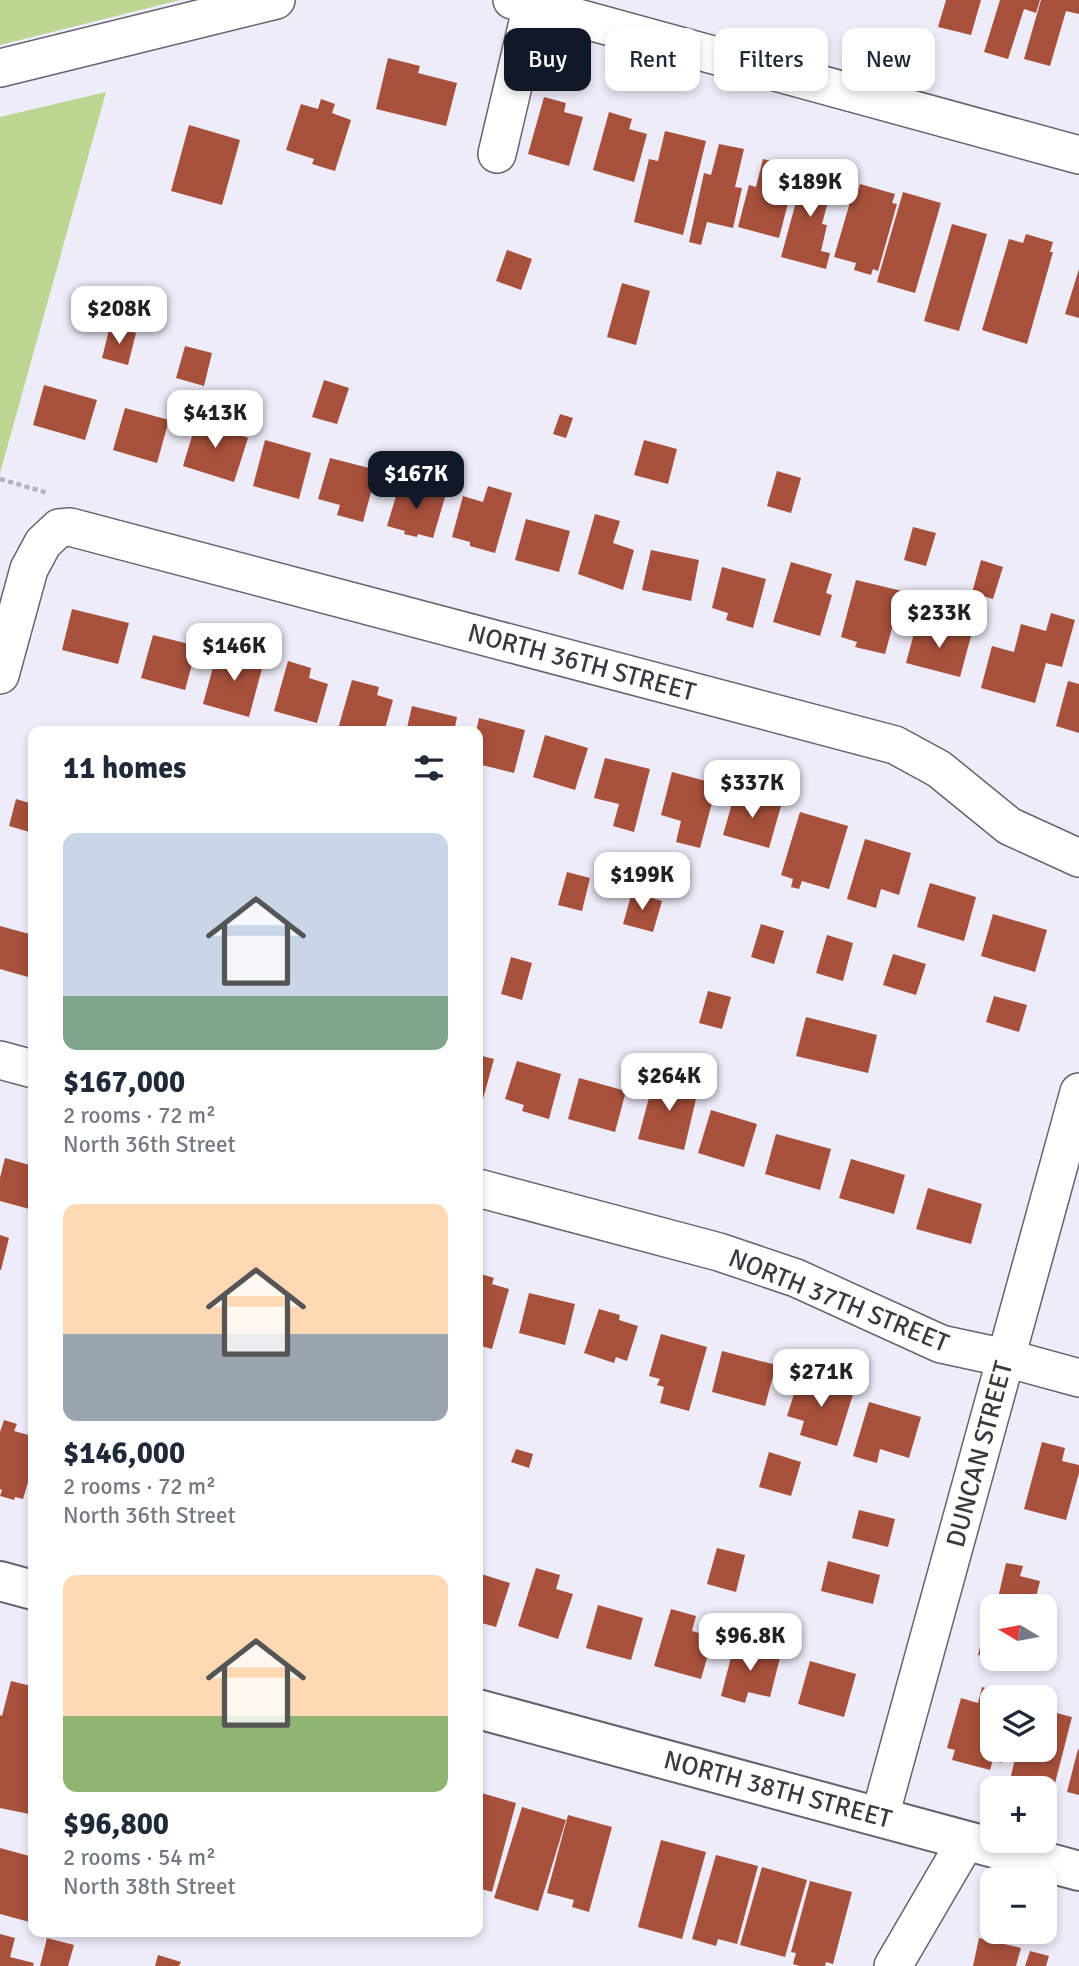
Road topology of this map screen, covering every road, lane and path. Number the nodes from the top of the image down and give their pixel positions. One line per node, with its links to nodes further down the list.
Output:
1 (276, 0): 3 (street)
2 (522, 2): 4 (street); 5 (street)
3 (0, 68)
4 (497, 154)
5 (1079, 155)
6 (0, 479): 7 (path)
7 (49, 493)
8 (0, 675): 9 (street, NORTH 36TH STREET)
9 (1079, 858)
10 (0, 1060): 11 (street)
11 (28, 1068)
12 (1079, 1091): 14 (street, DUNCAN STREET)
13 (483, 1189): 14 (street, NORTH 37TH STREET)
14 (1006, 1358): 15 (street, NORTH 37TH STREET); 19 (street, DUNCAN STREET)
15 (1079, 1378)
16 (0, 1581): 17 (street)
17 (28, 1589)
18 (483, 1710): 19 (street, NORTH 38TH STREET)
19 (880, 1816): 20 (street, NORTH 38TH STREET)
20 (966, 1840): 21 (street, NORTH 38TH STREET); 22 (street)
21 (1079, 1871)
22 (893, 1966)

